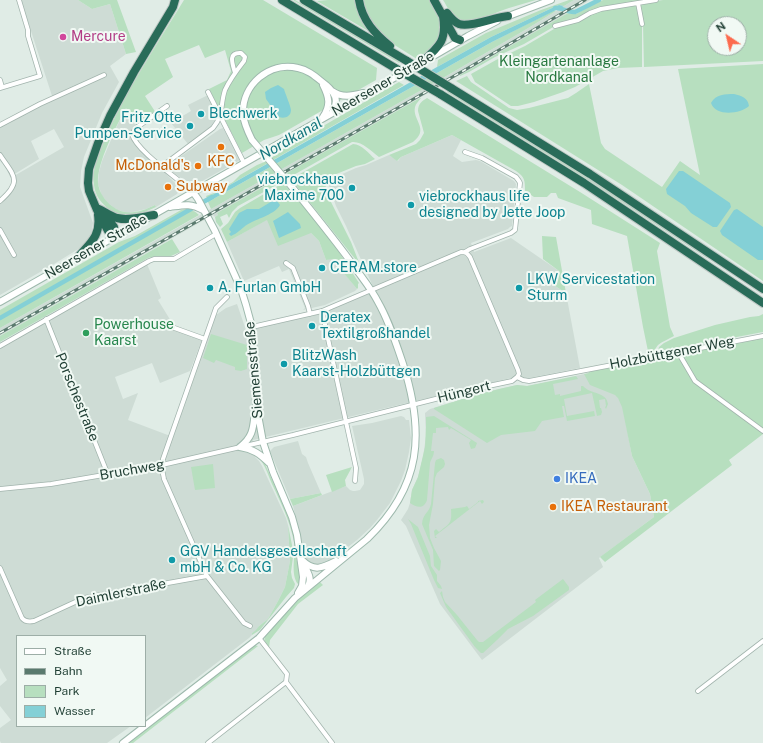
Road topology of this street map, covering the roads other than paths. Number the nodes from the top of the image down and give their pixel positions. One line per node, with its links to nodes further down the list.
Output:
1 (20, 0): 23 (street)
2 (179, 0): 11 (highway)
3 (282, 0): 55 (highway, bridge)
4 (304, 0): 17 (highway)
5 (359, 0): 17 (highway)
6 (434, 0): 12 (highway)
7 (440, 0): 12 (highway)
8 (551, 0): 13 (street, Neersener Straße)
9 (656, 0): 10 (street)
10 (638, 3): 14 (street); 15 (street)
11 (174, 4): 41 (highway)
12 (445, 14): 13 (highway); 16 (highway); 18 (highway)
13 (508, 16): 16 (street, Neersener Straße)
14 (642, 24)
15 (555, 26)
16 (460, 40): 18 (street, Neersener Straße)
17 (407, 61): 51 (highway, bridge)
18 (422, 62): 24 (street, Neersener Straße)
19 (235, 73): 19 (street); 29 (street)
20 (104, 75): 31 (street)
21 (0, 80): 23 (street)
22 (321, 82): 25 (street); 30 (street); 52 (street, bridge)
23 (1, 88)
24 (376, 88): 25 (street); 28 (street, Neersener Straße)
25 (331, 90): 28 (street)
26 (208, 92): 29 (street)
27 (167, 106): 35 (street)
28 (332, 113): 30 (street, Neersener Straße)
29 (220, 116): 34 (street); 35 (street)
30 (321, 119): 34 (street, Neersener Straße)
31 (0, 125)
32 (465, 152): 47 (street)
33 (0, 155): 39 (street)
34 (244, 163): 36 (street, Neersener Straße)
35 (161, 166): 37 (street)
36 (206, 185): 37 (street, Neersener Straße); 38 (street)
37 (193, 192): 38 (street, Siemensstraße); 40 (street, Neersener Straße)
38 (198, 199): 42 (street, Siemensstraße)
39 (0, 201)
40 (165, 208): 42 (street); 43 (street, Neersener Straße)
41 (98, 209): 43 (highway); 46 (highway); 49 (highway)
42 (205, 211): 45 (street, Siemensstraße)
43 (154, 215): 46 (street, Neersener Straße)
44 (0, 230): 48 (street)
45 (216, 234): 58 (street); 60 (street, Siemensstraße)
46 (115, 236): 49 (street, Neersener Straße)
47 (465, 252): 52 (street); 66 (street)
48 (14, 254)
49 (78, 257): 54 (street, Neersener Straße)
50 (286, 262): 57 (street)
51 (763, 289)
52 (371, 290): 56 (street); 68 (street)
53 (227, 297): 62 (street)
54 (0, 302)
55 (763, 303)
56 (322, 311): 57 (street); 69 (street)
57 (310, 314): 60 (street)
58 (46, 319): 63 (street); 75 (street, Porschestraße)
59 (169, 326): 62 (street)
60 (252, 326): 67 (street, Siemensstraße)
61 (763, 336): 64 (street, Holzbüttgener Weg)
62 (206, 339): 74 (street)
63 (0, 346)
64 (678, 352): 65 (street, Holzbüttgener Weg); 70 (street)
65 (581, 370): 66 (street, Hüngert)
66 (517, 377): 68 (street, Hüngert)
67 (256, 404): 71 (street, Siemensstraße); 72 (street)
68 (414, 405): 69 (street, Hüngert); 78 (street)
69 (346, 422): 71 (street, Hüngert); 76 (street)
70 (763, 431)
71 (263, 442): 72 (street, Bruchweg); 73 (street, Siemensstraße)
72 (240, 447): 73 (street); 74 (street, Bruchweg)
73 (270, 464): 79 (street, Siemensstraße)
74 (162, 465): 75 (street, Bruchweg); 81 (street)
75 (108, 475): 77 (street, Bruchweg)
76 (355, 481)
77 (0, 489)
78 (347, 556): 79 (street); 82 (street)
79 (301, 561): 82 (street, Siemensstraße); 83 (street, Siemensstraße)
80 (0, 568): 81 (street, Daimlerstraße)
81 (207, 576): 84 (street)
82 (308, 587): 83 (street)
83 (295, 598): 85 (street)
84 (250, 626)
85 (259, 638): 87 (street); 89 (street)
86 (763, 641): 88 (street)
87 (286, 682): 92 (street); 93 (street)
88 (698, 691)
89 (146, 725)
90 (144, 727): 91 (street)
91 (123, 743)
92 (208, 743)
93 (332, 743)

